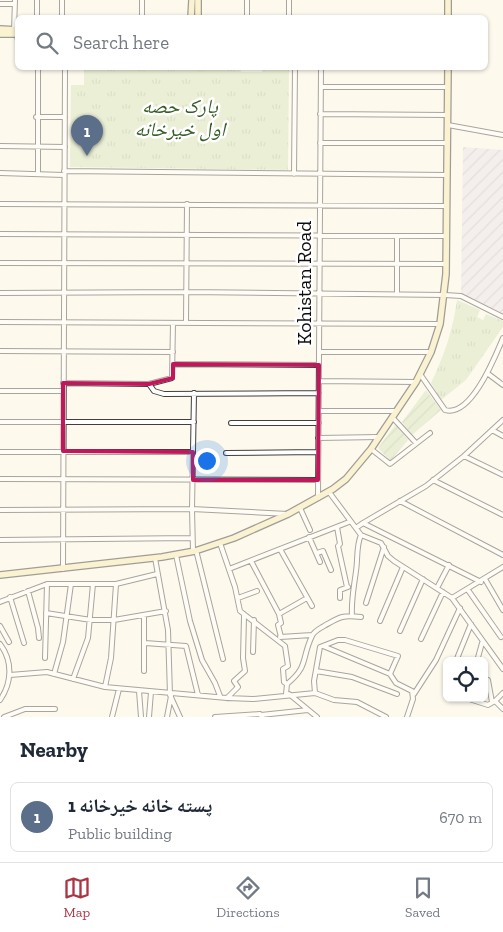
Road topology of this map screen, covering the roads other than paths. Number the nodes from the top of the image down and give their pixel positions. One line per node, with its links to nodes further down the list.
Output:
1 (37, 0): 11 (street)
2 (62, 0): 12 (street)
3 (142, 0): 13 (street)
4 (192, 0): 14 (main road)
5 (198, 0): 15 (main road)
6 (247, 0): 16 (street)
7 (289, 0): 17 (street)
8 (448, 0): 18 (main road)
9 (15, 2): 10 (street); 20 (street)
10 (2, 3)
11 (37, 15)
12 (62, 15)
13 (142, 15)
14 (192, 15)
15 (198, 15)
16 (247, 15)
17 (289, 15)
18 (448, 15)
19 (0, 30): 20 (main road)
20 (14, 33): 21 (main road)
21 (0, 34)
22 (38, 70): 31 (street)
23 (65, 70): 32 (street)
24 (295, 70): 43 (street)
25 (321, 70): 27 (street, Kohistan Road)
26 (448, 70): 28 (main road)
27 (320, 87): 28 (street); 29 (street, Kohistan Road)
28 (448, 87): 30 (main road)
29 (320, 114): 30 (street); 35 (street, Kohistan Road)
30 (448, 115): 33 (main road)
31 (36, 117): 32 (street); 38 (street)
32 (65, 117): 39 (street)
33 (448, 125): 34 (street); 36 (main road)
34 (503, 135)
35 (320, 142): 36 (street); 44 (street, Kohistan Road)
36 (448, 143): 45 (main road)
37 (0, 146): 38 (street)
38 (37, 147): 39 (street); 41 (street)
39 (64, 147): 42 (street)
40 (0, 173): 41 (street)
41 (38, 173): 42 (street)
42 (64, 173): 43 (street); 48 (street)
43 (294, 174): 44 (street)
44 (320, 174): 45 (street); 50 (street, Kohistan Road)
45 (447, 176): 49 (main road)
46 (0, 204): 48 (street)
47 (187, 204): 48 (street); 50 (street); 53 (street)
48 (64, 205): 52 (street)
49 (446, 206): 50 (street); 55 (main road)
50 (320, 207): 54 (street, Kohistan Road)
51 (0, 234): 52 (street)
52 (64, 234): 53 (street); 60 (street)
53 (187, 235): 54 (street); 58 (street)
54 (320, 236): 56 (street); 61 (street, Kohistan Road)
55 (446, 236): 56 (street); 59 (main road)
56 (396, 237): 62 (street)
57 (0, 263): 60 (street)
58 (187, 263): 60 (street); 61 (street); 63 (street)
59 (446, 264): 62 (street); 68 (main road)
60 (64, 265): 65 (street)
61 (319, 265): 62 (street); 66 (street, Kohistan Road)
62 (396, 265): 67 (street)
63 (187, 292): 65 (street); 66 (street); 71 (street)
64 (0, 293): 65 (street)
65 (64, 294): 72 (street)
66 (319, 294): 67 (street); 74 (street, Kohistan Road)
67 (396, 294): 68 (street)
68 (445, 295): 69 (street); 75 (main road)
69 (503, 317)
70 (0, 322): 72 (street)
71 (186, 322): 73 (street); 74 (street)
72 (64, 323): 73 (street); 78 (street)
73 (173, 323): 79 (street)
74 (319, 323): 75 (street); 80 (street, Kohistan Road)
75 (440, 324): 81 (main road)
76 (503, 338): 84 (street)
77 (0, 350): 78 (street)
78 (64, 352): 79 (street); 88 (street)
79 (173, 352): 82 (street)
80 (319, 352): 81 (street); 83 (street, Kohistan Road)
81 (431, 352): 85 (main road)
82 (173, 364): 83 (street); 89 (street)
83 (319, 364): 86 (street, Kohistan Road)
84 (487, 373): 85 (street); 90 (street)
85 (420, 374): 87 (main road)
86 (319, 381): 87 (street); 94 (street, Kohistan Road)
87 (416, 382): 96 (main road)
88 (63, 383): 89 (street); 92 (street)
89 (149, 384): 93 (street)
90 (503, 386)
91 (0, 391): 92 (street)
92 (63, 391): 100 (street)
93 (194, 393): 94 (street); 101 (street)
94 (319, 393): 95 (street, Kohistan Road)
95 (319, 410): 96 (street); 103 (street, Kohistan Road)
96 (398, 412): 97 (main road)
97 (392, 417): 107 (main road); 109 (street)
98 (503, 420): 104 (street)
99 (0, 422): 100 (street)
100 (63, 422): 101 (street); 111 (street)
101 (194, 422): 113 (street)
102 (231, 423): 103 (street)
103 (318, 423): 108 (street, Kohistan Road)
104 (492, 430): 106 (street); 116 (street)
105 (430, 433): 109 (street)
106 (503, 436)
107 (379, 437): 108 (street); 110 (main road)
108 (318, 438): 114 (street, Kohistan Road)
109 (416, 443): 110 (street)
110 (371, 449): 123 (main road)
111 (63, 451): 112 (street); 113 (street); 119 (street)
112 (0, 452)
113 (192, 452): 120 (street)
114 (318, 452): 115 (street); 121 (street, Kohistan Road)
115 (226, 453)
116 (464, 456): 117 (street); 122 (street)
117 (503, 475)
118 (0, 479): 119 (street)
119 (63, 480): 120 (street); 129 (street)
120 (193, 480): 121 (street); 127 (street)
121 (318, 480): 124 (street, Kohistan Road)
122 (433, 480): 125 (street); 131 (street)
123 (328, 492): 124 (main road); 132 (street)
124 (318, 498): 126 (main road)
125 (400, 502): 133 (street); 148 (street)
126 (300, 508): 130 (main road); 136 (street)
127 (192, 509): 129 (street); 130 (street); 138 (street)
128 (0, 510): 129 (street)
129 (64, 510): 141 (street)
130 (288, 514): 142 (main road)
131 (503, 515)
132 (349, 522): 134 (street); 135 (street)
133 (363, 523): 135 (street); 152 (street)
134 (337, 527): 139 (street); 168 (street)
135 (356, 528): 137 (street)
136 (310, 530)
137 (361, 535): 143 (street); 169 (street)
138 (192, 538): 141 (street); 145 (street)
139 (309, 538): 144 (street); 146 (street)
140 (0, 540): 141 (street)
141 (63, 541): 155 (street)
142 (220, 542): 145 (main road); 156 (street)
143 (384, 547): 153 (street); 181 (street)
144 (280, 549): 150 (street); 177 (street)
145 (195, 551): 147 (main road); 217 (street)
146 (317, 553): 151 (street); 157 (street)
147 (176, 555): 149 (main road); 239 (street)
148 (503, 555)
149 (154, 558): 155 (main road); 158 (street)
150 (251, 561): 156 (street); 187 (street)
151 (320, 562)
152 (449, 565): 163 (street); 170 (street)
153 (403, 567): 161 (street); 196 (street)
154 (501, 568): 160 (street); 162 (street)
155 (62, 569): 159 (main road)
156 (230, 569): 176 (street)
157 (331, 570)
158 (157, 574): 167 (street); 185 (street)
159 (0, 575)
160 (503, 575)
161 (423, 579): 170 (street); 199 (street)
162 (485, 579): 163 (street); 184 (street)
163 (481, 582): 172 (street)
164 (47, 584): 165 (street); 171 (street); 186 (street)
165 (71, 584): 166 (street); 189 (street)
166 (93, 584): 167 (street); 193 (street)
167 (116, 584): 194 (street)
168 (347, 587): 169 (street); 178 (street)
169 (353, 587): 191 (street)
170 (438, 588): 174 (street)
171 (28, 590): 175 (street); 203 (street)
172 (468, 590): 179 (street); 202 (street)
173 (257, 591): 176 (street)
174 (443, 592): 179 (street); 205 (street)
175 (10, 597): 180 (street); 207 (street)
176 (238, 598): 190 (street)
177 (307, 598): 182 (street); 187 (street)
178 (340, 598)
179 (452, 598): 183 (street)
180 (0, 602)
181 (366, 603)
182 (312, 606)
183 (460, 608): 197 (street); 236 (street)
184 (503, 610)
185 (166, 611): 188 (street); 211 (street)
186 (46, 613): 189 (street); 216 (street)
187 (279, 614): 201 (street)
188 (144, 615): 194 (street); 208 (street)
189 (67, 616): 193 (street); 221 (street)
190 (244, 616): 195 (street); 240 (street)
191 (352, 616): 192 (street); 200 (street)
192 (360, 617)
193 (91, 620): 194 (street); 224 (street)
194 (114, 620): 228 (street)
195 (254, 620): 204 (street); 213 (street)
196 (380, 621)
197 (471, 624): 209 (street); 214 (street)
198 (0, 626): 206 (street)
199 (400, 631)
200 (312, 634): 201 (street); 227 (street)
201 (281, 637): 204 (street)
202 (502, 637)
203 (39, 638)
204 (275, 639): 227 (street)
205 (421, 639)
206 (10, 642)
207 (24, 643)
208 (146, 643): 211 (street); 219 (street)
209 (482, 643): 215 (street); 218 (street)
210 (0, 644): 223 (street)
211 (168, 646): 237 (street); 238 (street)
212 (323, 646): 220 (street); 222 (street); 222 (street)
213 (253, 652)
214 (458, 657)
215 (478, 657)
216 (45, 658)
217 (222, 659)
218 (503, 669)
219 (144, 671)
220 (316, 671): 232 (street); 235 (street)
221 (54, 674): 223 (street); 224 (street)
222 (390, 674): 236 (street)
223 (10, 675): 241 (street)
224 (73, 679): 228 (street)
225 (488, 680): 242 (street)
226 (277, 682): 227 (street)
227 (286, 683): 234 (street)
228 (105, 687): 229 (street)
229 (119, 689): 230 (street); 250 (street)
230 (139, 691): 231 (street); 251 (street)
231 (151, 692): 237 (street); 252 (street)
232 (315, 693): 234 (street); 247 (street)
233 (503, 693): 242 (street)
234 (287, 694): 240 (street); 246 (street)
235 (397, 694)
236 (414, 694): 258 (street)
237 (170, 695): 238 (street); 253 (street); 254 (street)
238 (198, 695): 239 (street)
239 (220, 696): 240 (street)
240 (227, 698)
241 (0, 700)
242 (493, 701): 243 (street); 244 (street)
243 (478, 702)
244 (503, 709)
245 (55, 710): 249 (street)
246 (308, 710): 248 (street); 256 (street)
247 (376, 715): 257 (street)
248 (262, 716): 255 (street)
249 (4, 717)
250 (112, 717)
251 (141, 717)
252 (150, 717)
253 (167, 717)
254 (180, 717)
255 (215, 717)
256 (317, 717)
257 (386, 717)
258 (407, 717)

